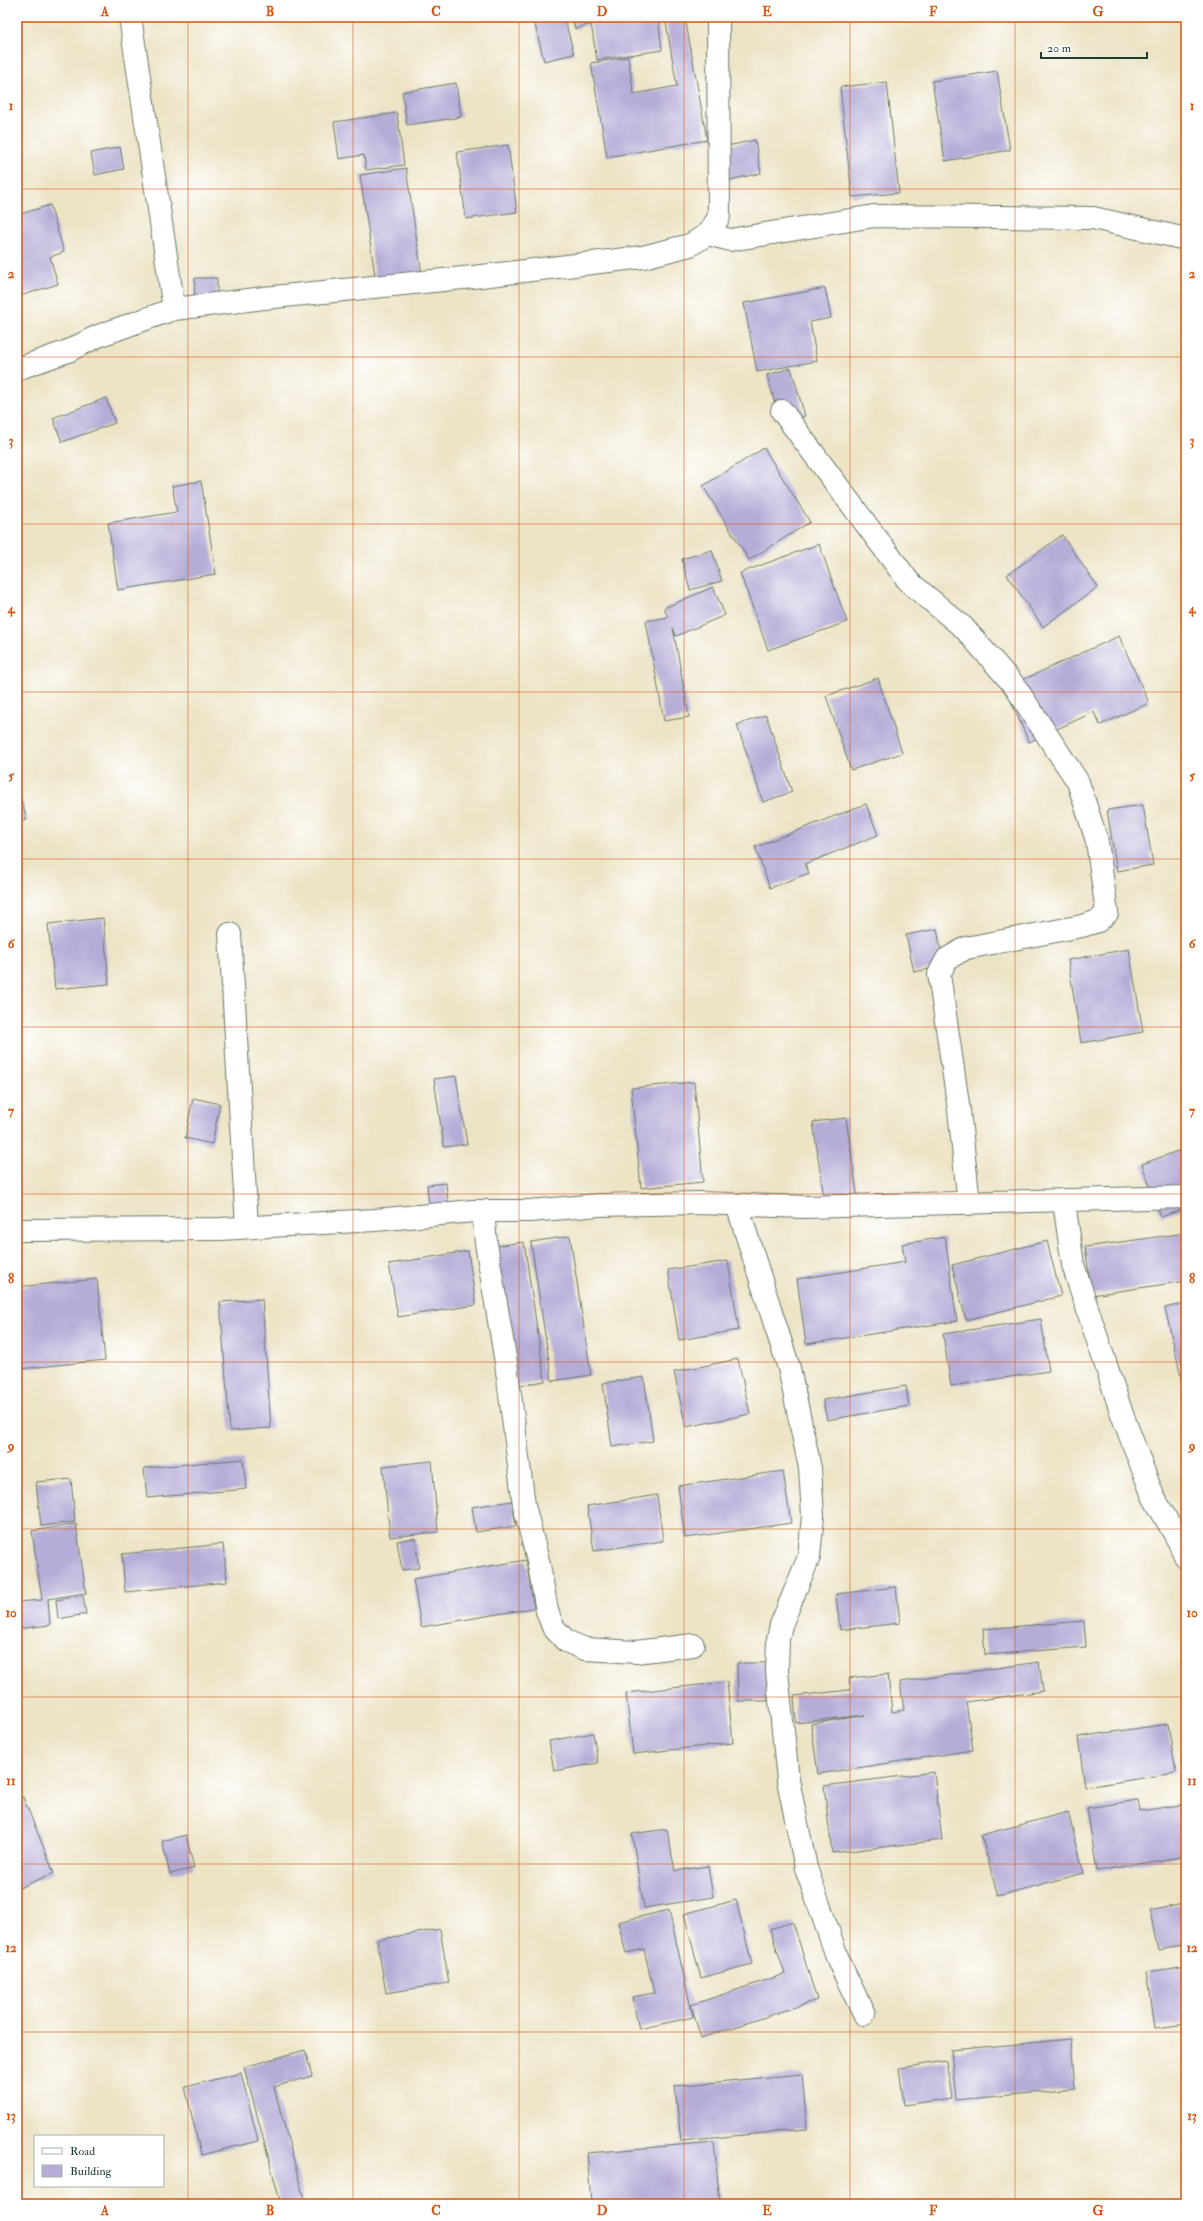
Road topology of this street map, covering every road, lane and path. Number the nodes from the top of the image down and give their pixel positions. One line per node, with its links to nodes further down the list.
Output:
1 (130, 17): 5 (street)
2 (718, 17): 3 (street)
3 (708, 234): 4 (street); 5 (street)
4 (1186, 239)
5 (174, 309): 6 (street)
6 (17, 369)
7 (782, 411): 11 (street)
8 (230, 934): 14 (street)
9 (1186, 1197): 10 (street)
10 (1064, 1202): 11 (street); 16 (street)
11 (969, 1204): 12 (street)
12 (737, 1205): 13 (street); 18 (street)
13 (483, 1211): 14 (street); 17 (street)
14 (247, 1227): 15 (street)
15 (17, 1230)
16 (1186, 1558)
17 (693, 1645)
18 (864, 2014)

